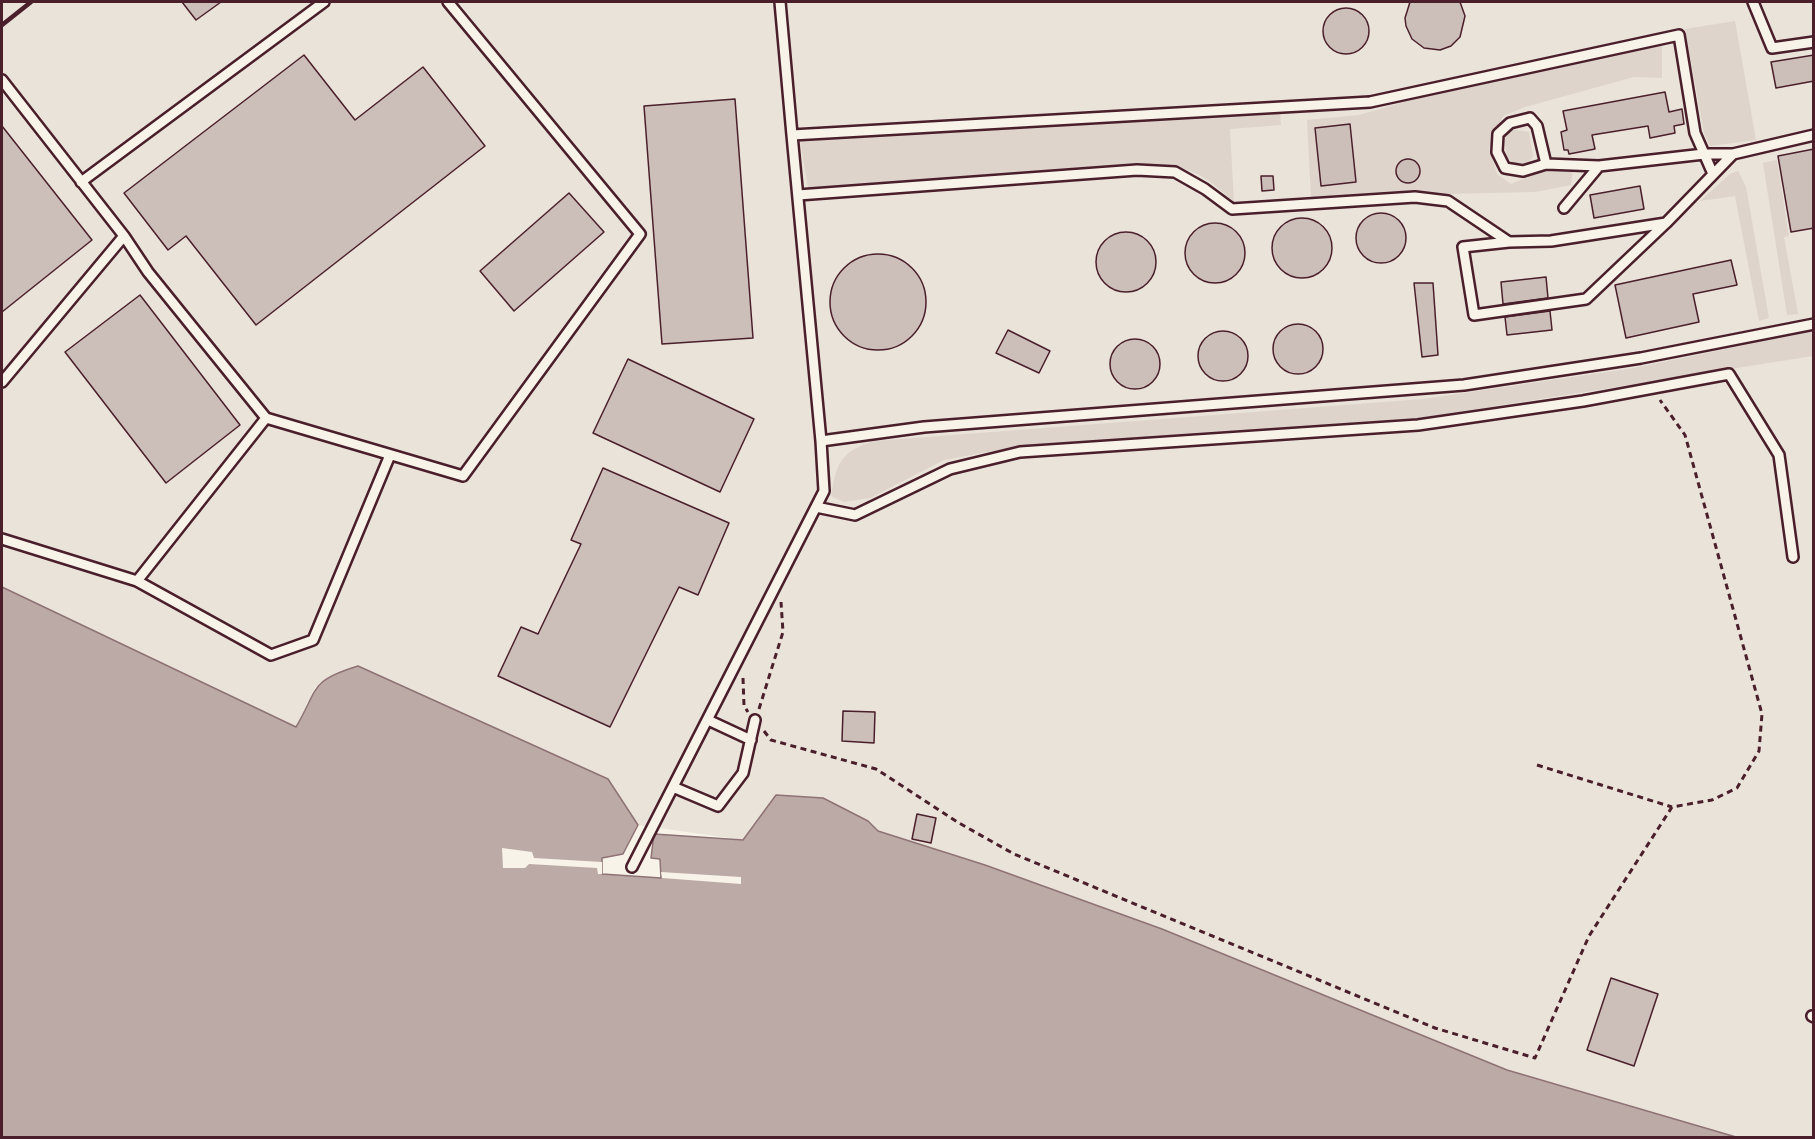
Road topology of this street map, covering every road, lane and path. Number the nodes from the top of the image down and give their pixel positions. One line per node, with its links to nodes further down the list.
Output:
1 (324, 2): 14 (lane)
2 (448, 2): 25 (lane)
3 (780, 2): 7 (lane)
4 (1753, 2): 5 (lane)
5 (1814, 42)
6 (2, 80): 14 (lane)
7 (792, 135): 9 (lane); 15 (lane)
8 (1814, 135): 10 (lane)
9 (1704, 154): 10 (lane); 12 (lane); 13 (lane)
10 (1733, 154): 13 (lane)
11 (1546, 164): 11 (lane); 12 (lane)
12 (1599, 166): 16 (lane)
13 (1713, 174): 17 (lane)
14 (81, 182): 18 (lane)
15 (798, 195): 19 (lane); 24 (lane)
16 (1564, 208)
17 (1666, 223): 19 (lane); 19 (lane)
18 (124, 236): 21 (lane); 23 (lane)
19 (1509, 242)
20 (1814, 324): 24 (lane)
21 (2, 382)
22 (1653, 388): 26 (lane); 28 (lane); 37 (path)
23 (266, 418): 25 (lane); 30 (lane)
24 (821, 441): 26 (lane)
25 (390, 455): 30 (lane)
26 (816, 507): 29 (lane)
27 (2, 539): 30 (lane)
28 (1793, 557)
29 (780, 579): 31 (lane); 33 (path)
30 (137, 581)
31 (741, 656): 32 (lane); 33 (path)
32 (708, 720): 34 (lane); 36 (lane)
33 (755, 720): 34 (lane); 37 (path)
34 (751, 740): 36 (lane)
35 (1537, 765): 37 (path)
36 (673, 787): 38 (lane)
37 (1672, 807)
38 (632, 867)

